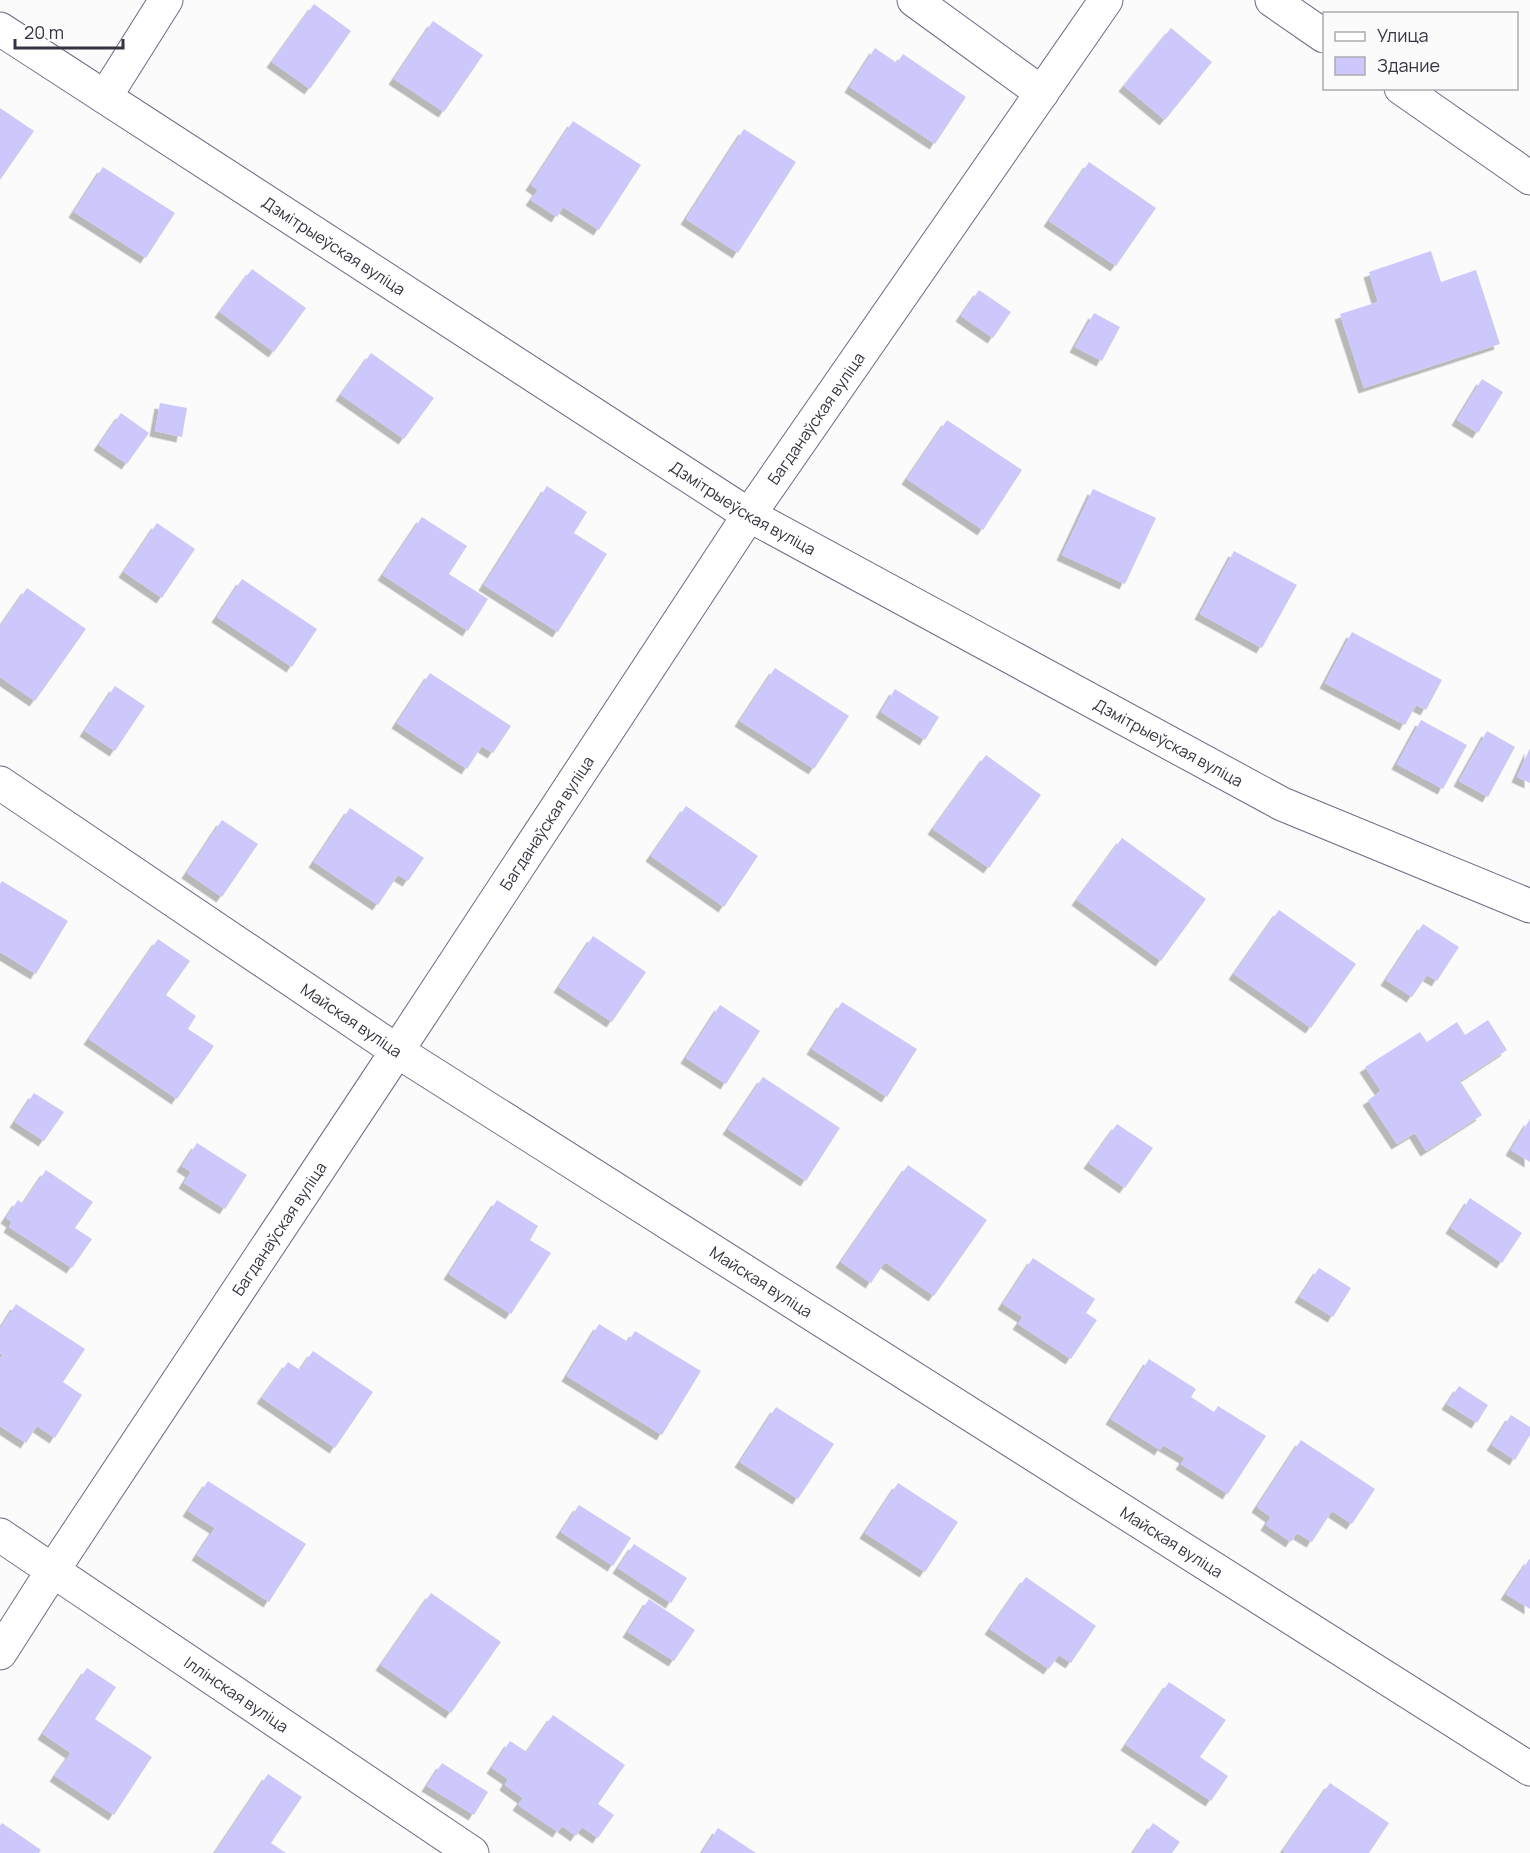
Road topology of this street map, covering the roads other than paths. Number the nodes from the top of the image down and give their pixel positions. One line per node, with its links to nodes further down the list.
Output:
1 (166, 0): 9 (street)
2 (914, 0): 8 (street)
3 (1106, 0): 8 (street, Багданаўская вуліца)
4 (1272, 0): 6 (street)
5 (0, 29): 9 (street, Дзмітрыеўская вуліца)
6 (1323, 35)
7 (1404, 90): 10 (street)
8 (1042, 93): 11 (street, Багданаўская вуліца)
9 (105, 97): 11 (street, Дзмітрыеўская вуліца)
10 (1530, 178)
11 (749, 514): 13 (street, Дзмітрыеўская вуліца); 14 (street, Багданаўская вуліца)
12 (0, 783): 14 (street, Майская вуліца)
13 (1530, 906)
14 (397, 1051): 16 (street, Багданаўская вуліца); 18 (street, Майская вуліца)
15 (0, 1535): 16 (street, Іллінская вуліца)
16 (53, 1570): 17 (street, Багданаўская вуліца); 19 (street, Іллінская вуліца)
17 (0, 1653)
18 (1530, 1769)
19 (472, 1853)

